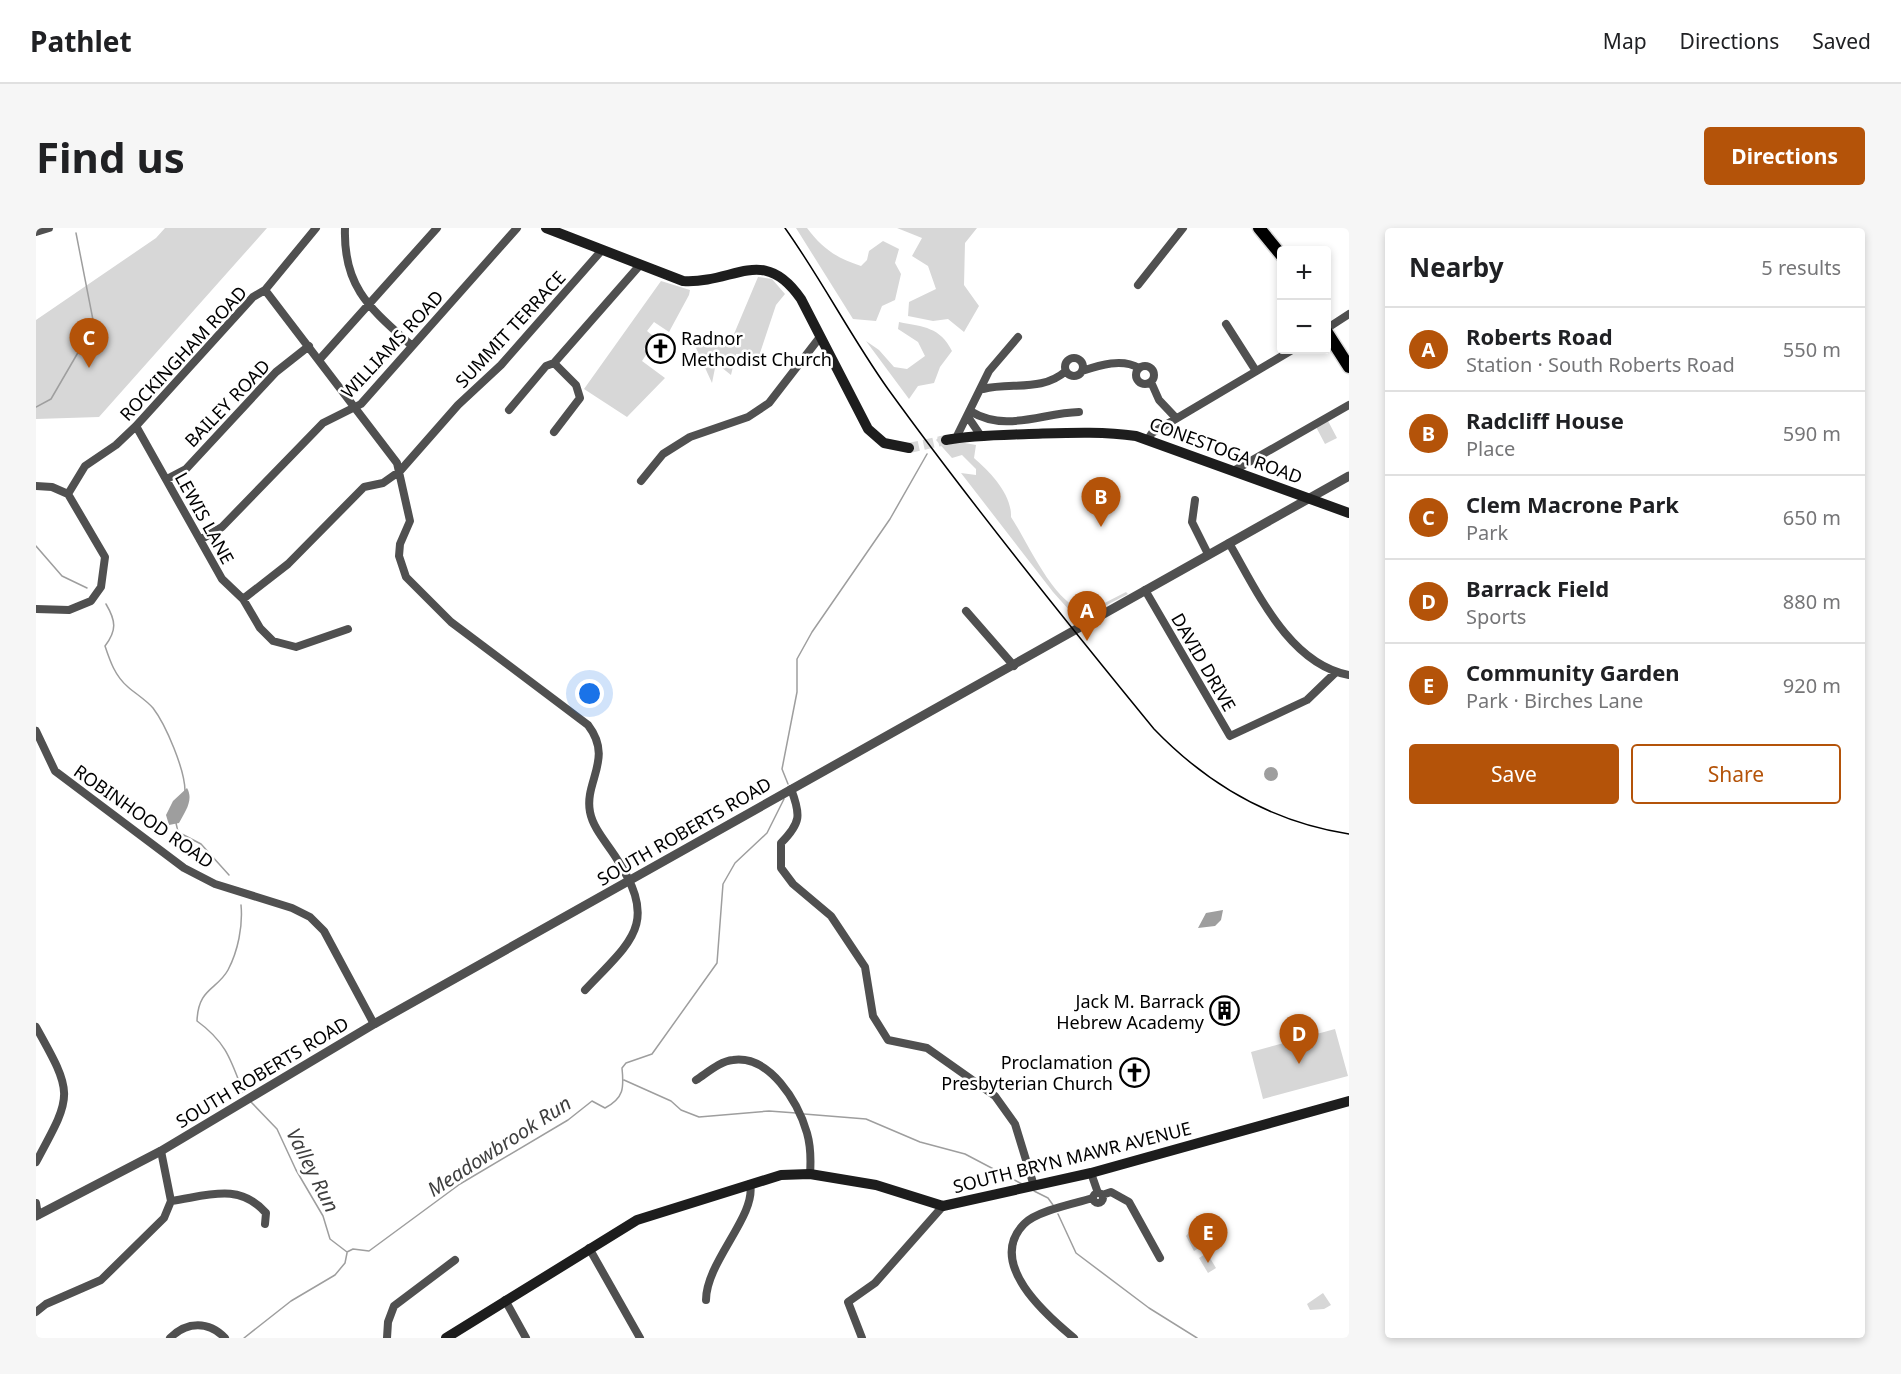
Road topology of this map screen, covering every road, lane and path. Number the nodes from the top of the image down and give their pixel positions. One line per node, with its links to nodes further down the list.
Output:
1 (50, 228): 9 (street)
2 (316, 228): 14 (street, ROCKINGHAM ROAD)
3 (345, 228): 15 (street)
4 (437, 228): 15 (street)
5 (517, 228): 23 (street, WILLIAMS ROAD)
6 (546, 228): 10 (main road)
7 (1183, 228): 13 (street)
8 (1259, 228): 11 (main road)
9 (36, 232)
10 (602, 250): 12 (main road); 47 (street, SUMMIT TERRACE)
11 (1277, 251)
12 (640, 265): 19 (main road); 26 (street)
13 (1138, 285)
14 (265, 290): 22 (street); 40 (street, ROCKINGHAM ROAD)
15 (369, 307): 23 (street); 25 (street)
16 (1349, 314): 18 (street)
17 (1226, 324): 31 (street)
18 (1331, 327)
19 (820, 337): 45 (main road); 50 (street)
20 (1018, 337): 33 (street)
21 (1331, 338): 27 (main road)
22 (309, 346): 25 (street); 49 (street, BAILEY ROAD)
23 (412, 346): 35 (street, WILLIAMS ROAD)
24 (1285, 354): 31 (street)
25 (319, 360): 35 (street)
26 (554, 363): 36 (street); 41 (street)
27 (1349, 367)
28 (1139, 368): 30 (street); 32 (street); 32 (street)
29 (1066, 371): 30 (street); 30 (street); 33 (street)
30 (1082, 371)
31 (1256, 371): 39 (street)
32 (1151, 382): 39 (street)
33 (982, 388): 38 (street)
34 (1349, 405): 46 (street)
35 (355, 409): 47 (street); 56 (street, WILLIAMS ROAD)
36 (509, 410)
37 (1079, 412): 38 (street)
38 (969, 414): 42 (street); 43 (street)
39 (1176, 418): 44 (street)
40 (136, 426): 49 (street, LEWIS LANE); 52 (street, ROCKINGHAM ROAD)
41 (554, 432)
42 (981, 436): 43 (main road, CONESTOGA ROAD); 44 (main road, CONESTOGA ROAD)
43 (951, 439)
44 (1148, 439): 46 (main road, CONESTOGA ROAD)
45 (909, 448)
46 (1235, 470): 53 (main road, CONESTOGA ROAD)
47 (400, 471): 60 (street); 71 (street)
48 (1349, 476): 53 (street, SOUTH ROBERTS ROAD)
49 (167, 479): 56 (street, LEWIS LANE)
50 (641, 481)
51 (36, 486): 52 (street)
52 (68, 494): 61 (street)
53 (1310, 498): 55 (main road, CONESTOGA ROAD); 57 (street, SOUTH ROBERTS ROAD)
54 (1195, 500): 58 (street)
55 (1349, 513)
56 (200, 540): 60 (street, LEWIS LANE)
57 (1229, 543): 58 (street, SOUTH ROBERTS ROAD); 65 (street)
58 (1208, 554): 59 (street, SOUTH ROBERTS ROAD)
59 (1145, 590): 64 (street, SOUTH ROBERTS ROAD); 65 (street, DAVID DRIVE)
60 (243, 599): 63 (street, LEWIS LANE)
61 (36, 609)
62 (966, 611): 64 (street)
63 (348, 629)
64 (1014, 666): 70 (street, SOUTH ROBERTS ROAD)
65 (1335, 673): 66 (street)
66 (1349, 675)
67 (36, 731): 68 (street, ROBINHOOD ROAD)
68 (46, 752): 69 (street); 73 (street, ROBINHOOD ROAD)
69 (36, 757)
70 (791, 789): 71 (street, SOUTH ROBERTS ROAD); 82 (street)
71 (631, 880): 72 (street); 73 (street, SOUTH ROBERTS ROAD)
72 (585, 990)
73 (374, 1024): 77 (street, SOUTH ROBERTS ROAD)
74 (36, 1027): 78 (street)
75 (696, 1080): 80 (street)
76 (1349, 1101): 79 (main road, SOUTH BRYN MAWR AVENUE)
77 (161, 1150): 84 (street); 87 (street, SOUTH ROBERTS ROAD)
78 (36, 1162)
79 (1091, 1173): 82 (main road, SOUTH BRYN MAWR AVENUE); 83 (street)
80 (810, 1174): 81 (main road, SOUTH BRYN MAWR AVENUE); 86 (main road, SOUTH BRYN MAWR AVENUE)
81 (750, 1184): 89 (main road, SOUTH BRYN MAWR AVENUE); 93 (street)
82 (1032, 1187): 86 (main road, SOUTH BRYN MAWR AVENUE)
83 (1098, 1195): 90 (street); 102 (street)
84 (171, 1201): 88 (street); 94 (street)
85 (36, 1203): 87 (street)
86 (944, 1206): 101 (street)
87 (37, 1215)
88 (265, 1224)
89 (589, 1248): 92 (main road, SOUTH BRYN MAWR AVENUE); 100 (street)
90 (1160, 1258)
91 (455, 1260): 97 (street)
92 (505, 1300): 98 (main road, SOUTH BRYN MAWR AVENUE); 99 (street)
93 (706, 1300)
94 (36, 1312)
95 (170, 1338): 96 (street)
96 (225, 1338)
97 (387, 1338)
98 (446, 1338)
99 (526, 1338)
100 (640, 1338)
101 (862, 1338)
102 (1074, 1338)

